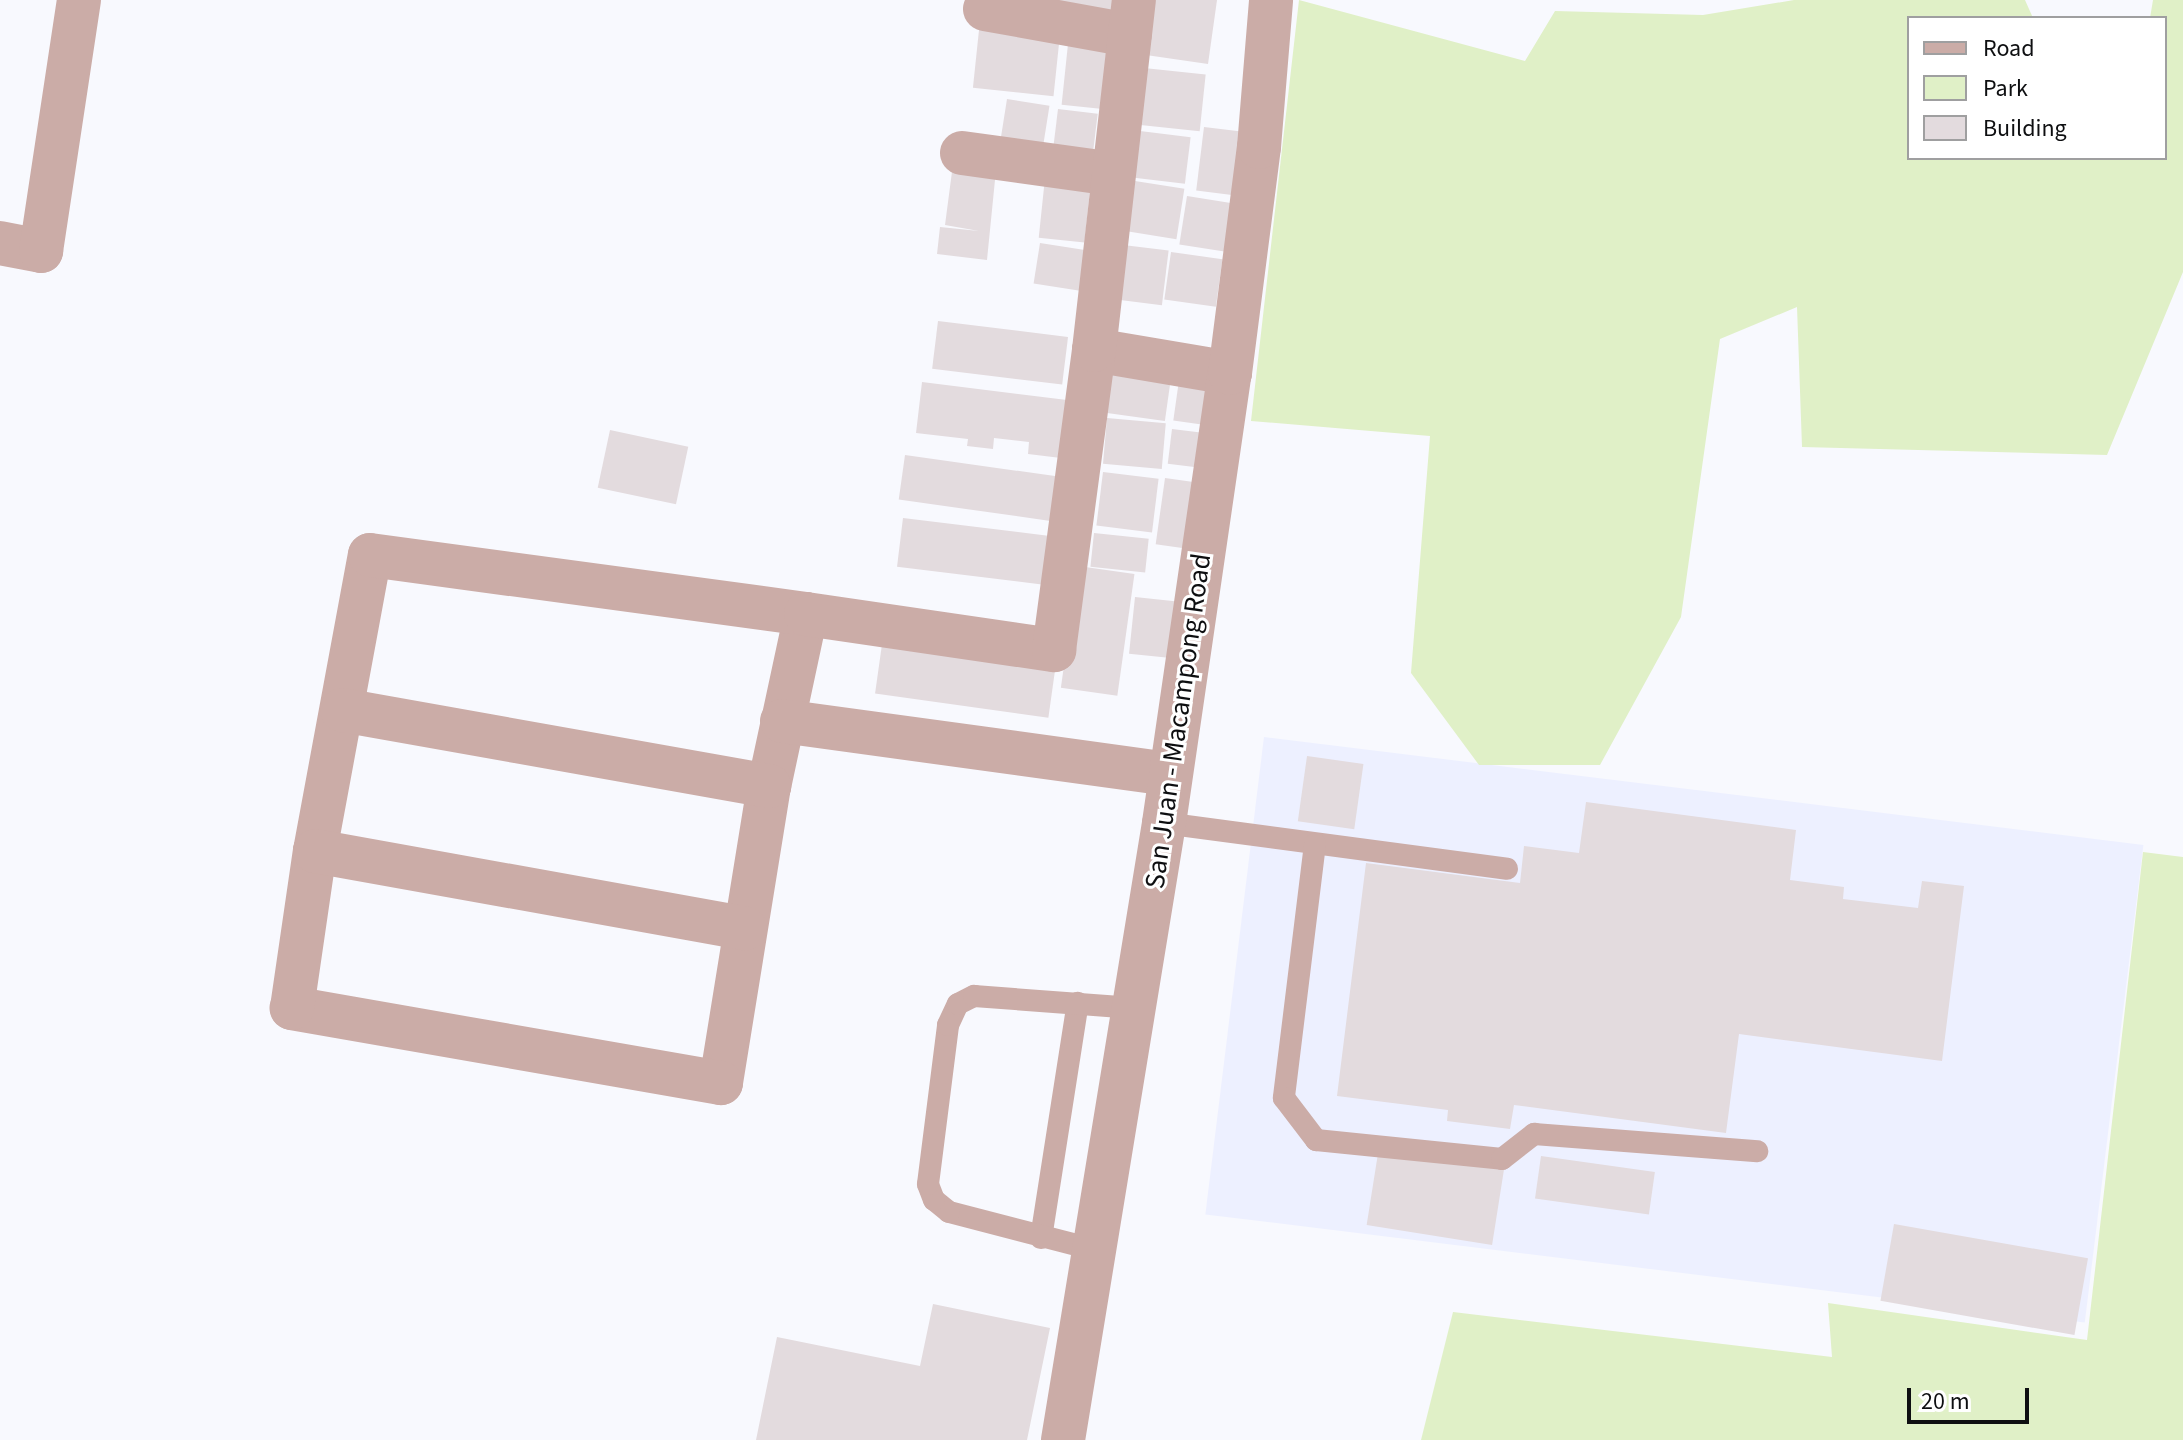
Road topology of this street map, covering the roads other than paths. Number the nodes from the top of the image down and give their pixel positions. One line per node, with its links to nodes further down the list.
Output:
1 (79, 0): 7 (street)
2 (1271, 0): 9 (street, San Juan - Macampong Road)
3 (985, 9): 4 (street)
4 (1132, 17): 6 (street)
5 (962, 153): 6 (street)
6 (1113, 174): 8 (street)
7 (0, 243)
8 (1094, 350): 9 (street); 10 (street)
9 (1230, 373): 13 (street, San Juan - Macampong Road)
10 (806, 614): 11 (street); 12 (street)
11 (342, 710): 14 (street); 17 (street)
12 (782, 721): 13 (street); 14 (street)
13 (1170, 774): 15 (street, San Juan - Macampong Road)
14 (769, 786): 19 (street)
15 (1164, 823): 16 (lane); 21 (street, San Juan - Macampong Road)
16 (1315, 844): 18 (lane); 22 (lane)
17 (315, 851): 19 (street); 19 (street)
18 (1507, 869)
19 (745, 928)
20 (1078, 1003): 21 (lane); 23 (lane); 23 (lane)
21 (1134, 1008): 24 (street, San Juan - Macampong Road)
22 (1757, 1151)
23 (1041, 1238): 24 (lane)
24 (1096, 1250): 25 (street, San Juan - Macampong Road)
25 (1063, 1440)

